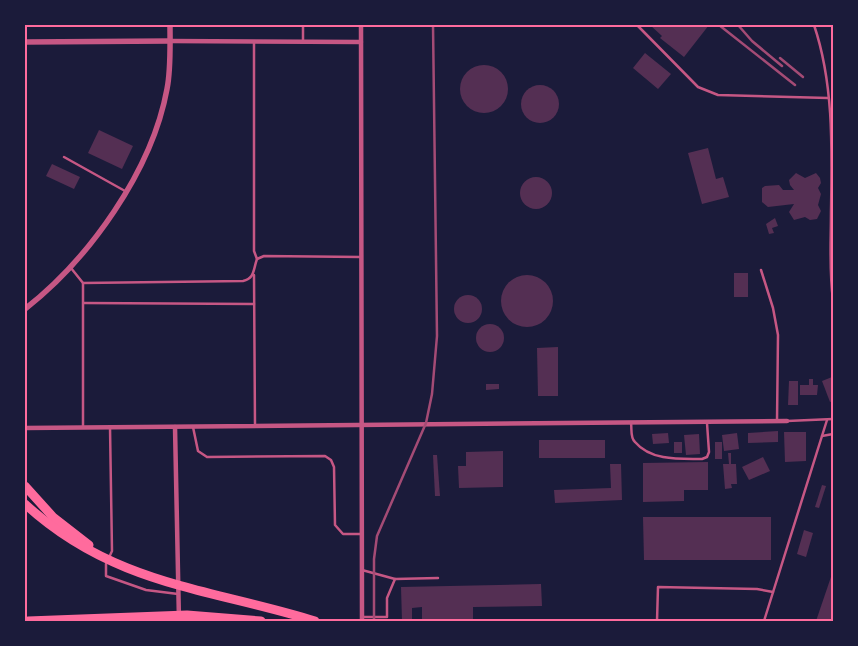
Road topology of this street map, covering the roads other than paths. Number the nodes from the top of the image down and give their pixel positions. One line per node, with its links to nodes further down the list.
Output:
1 (170, 25): 6 (street)
2 (304, 25): 8 (lane)
3 (361, 25): 9 (street)
4 (637, 25): 11 (lane)
5 (814, 25): 11 (lane)
6 (170, 41): 7 (street); 10 (street); 13 (street)
7 (25, 42)
8 (303, 42): 9 (street); 10 (street)
9 (361, 42): 14 (street)
10 (254, 43): 15 (lane)
11 (828, 98): 20 (lane)
12 (64, 158): 13 (lane)
13 (125, 191): 16 (street)
14 (361, 257): 15 (lane); 30 (street)
15 (256, 260): 18 (lane)
16 (70, 267): 19 (lane); 23 (street)
17 (761, 270): 28 (lane)
18 (254, 274): 19 (lane); 22 (lane)
19 (83, 283): 21 (lane)
20 (833, 300)
21 (84, 303): 22 (lane); 32 (lane)
22 (254, 304): 31 (lane)
23 (25, 309)
24 (833, 419): 26 (lane)
25 (787, 420): 26 (lane); 28 (street)
26 (827, 420): 38 (lane)
27 (707, 421): 28 (street); 29 (street); 29 (lane)
28 (777, 421)
29 (631, 422): 30 (street)
30 (361, 425): 31 (street); 41 (street)
31 (255, 426): 35 (street)
32 (83, 427): 33 (street); 36 (street)
33 (110, 427): 34 (street); 47 (lane)
34 (175, 427): 35 (street); 47 (street)
35 (193, 427): 41 (lane)
36 (25, 428)
37 (833, 434): 38 (lane)
38 (822, 436): 46 (lane)
39 (25, 486): 43 (highway)
40 (25, 504): 43 (highway)
41 (362, 534): 42 (street)
42 (362, 570): 45 (lane); 49 (street)
43 (139, 574): 53 (highway)
44 (438, 578): 45 (lane)
45 (395, 579): 49 (lane)
46 (773, 592): 54 (lane); 55 (lane)
47 (178, 594): 51 (street)
48 (25, 617): 50 (highway)
49 (362, 619)
50 (29, 621): 52 (highway)
51 (178, 621)
52 (261, 621)
53 (315, 621)
54 (657, 621)
55 (764, 621)

